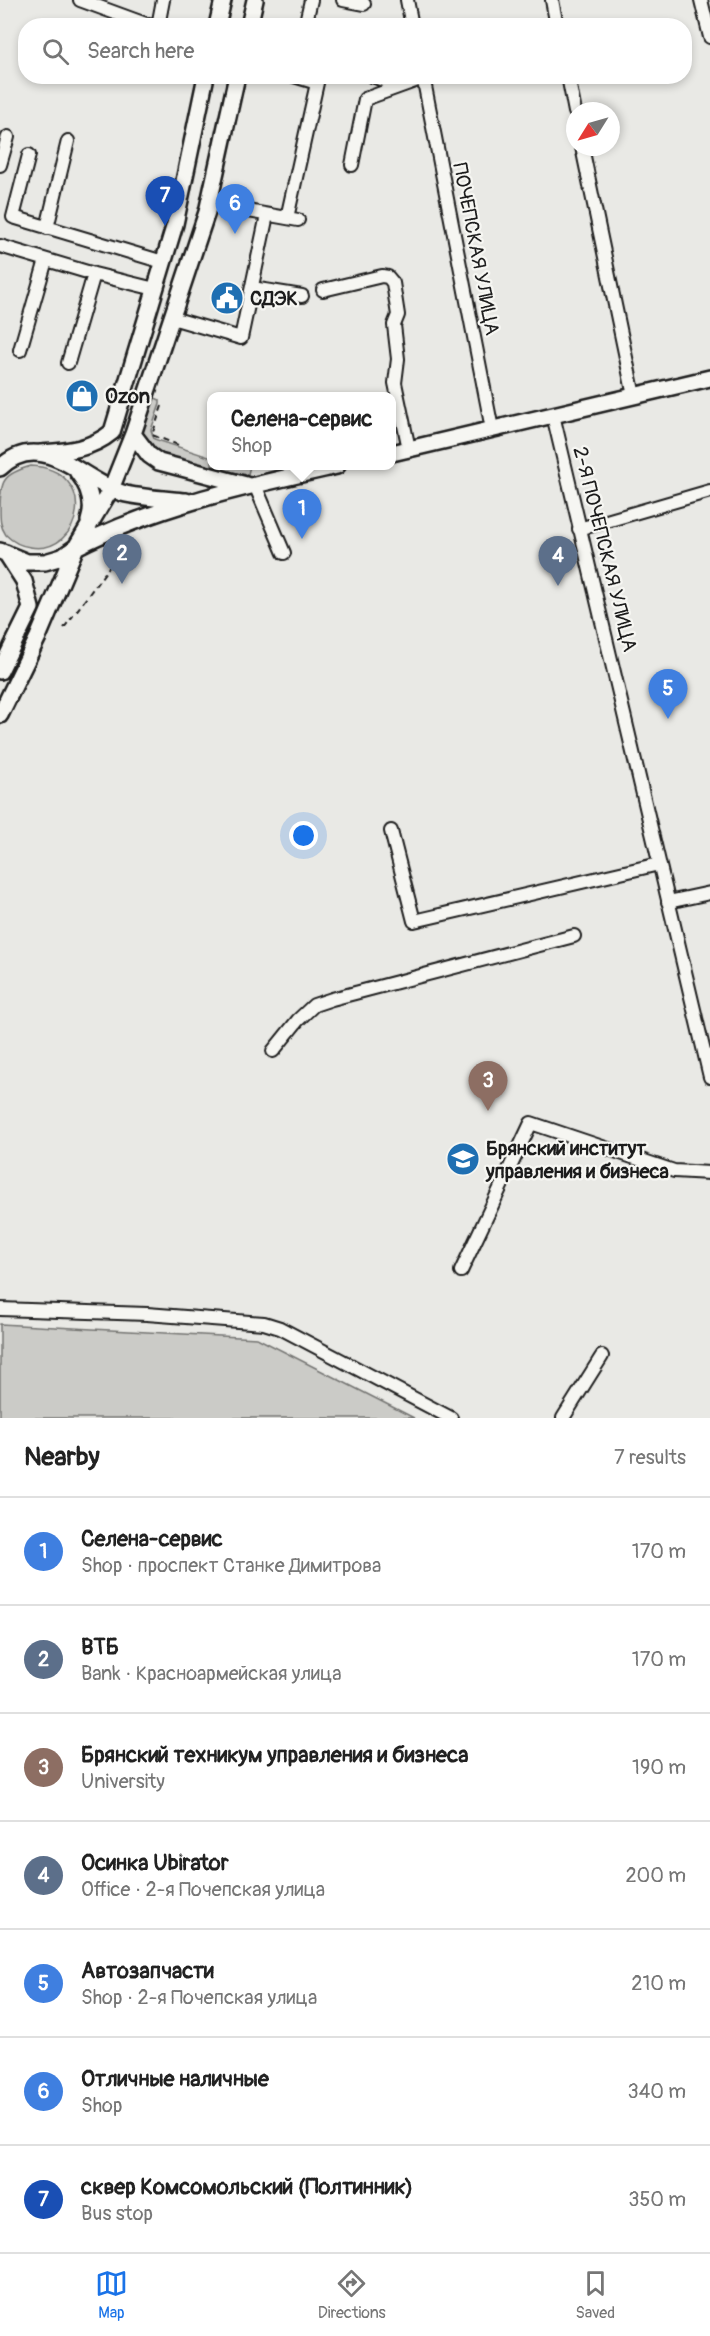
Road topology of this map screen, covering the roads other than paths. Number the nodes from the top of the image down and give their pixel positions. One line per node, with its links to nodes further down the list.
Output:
1 (80, 0): 11 (street)
2 (163, 0): 12 (street)
3 (223, 0): 13 (main road)
4 (255, 0): 14 (main road)
5 (311, 0): 15 (street)
6 (343, 0): 10 (street)
7 (407, 0): 16 (street)
8 (552, 0): 17 (street)
9 (701, 0): 18 (street)
10 (364, 4)
11 (129, 18)
12 (160, 18)
13 (219, 18)
14 (251, 18)
15 (307, 18)
16 (410, 18)
17 (555, 18)
18 (710, 37)
19 (204, 84): 39 (main road)
20 (235, 84): 34 (main road)
21 (317, 84): 35 (street)
22 (394, 84): 26 (street)
23 (405, 84): 26 (street)
24 (424, 84): 51 (street, ПОЧЕПСКАЯ УЛИЦА)
25 (570, 84): 27 (street)
26 (400, 86): 33 (street)
27 (573, 102)
28 (8, 137): 32 (street)
29 (68, 141): 36 (street)
30 (29, 155): 36 (street)
31 (584, 156): 49 (street)
32 (0, 165)
33 (352, 165)
34 (209, 204): 35 (street); 45 (main road)
35 (267, 214): 41 (street)
36 (47, 228): 39 (street)
37 (0, 246): 38 (street)
38 (46, 260): 40 (street); 46 (street)
39 (163, 262): 42 (main road)
40 (94, 274): 42 (street); 47 (street)
41 (252, 288): 44 (street); 45 (street)
42 (155, 289): 55 (main road)
43 (322, 290): 53 (street)
44 (302, 296)
45 (172, 318): 52 (main road)
46 (20, 350)
47 (68, 363)
48 (710, 378): 49 (main road)
49 (634, 396): 50 (main road)
50 (553, 416): 51 (main road); 63 (street, 2-Я ПОЧЕПСКАЯ УЛИЦА)
51 (492, 429): 53 (main road)
52 (133, 434): 59 (main road); 60 (main road)
53 (409, 449): 54 (main road)
54 (396, 452)
55 (40, 453): 56 (main road); 57 (main road)
56 (73, 467): 60 (main road); 64 (main road)
57 (0, 468)
58 (304, 470): 59 (main road)
59 (252, 485): 62 (main road); 67 (street)
60 (111, 489): 62 (main road); 64 (main road)
61 (710, 491): 63 (street)
62 (189, 502): 65 (main road)
63 (579, 529): 71 (street, 2-Я ПОЧЕПСКАЯ УЛИЦА)
64 (86, 532): 65 (main road)
65 (76, 546): 66 (main road); 69 (main road)
66 (3, 551): 68 (main road)
67 (284, 553)
68 (0, 671)
69 (0, 714)
70 (391, 831): 71 (street)
71 (659, 864): 73 (street, 2-Я ПОЧЕПСКАЯ УЛИЦА)
72 (710, 893): 73 (street)
73 (668, 902): 76 (street, 2-Я ПОЧЕПСКАЯ УЛИЦА)
74 (574, 936): 75 (street)
75 (273, 1051)
76 (710, 1077)
77 (710, 1173): 78 (street)
78 (461, 1271)
79 (0, 1309): 81 (street)
80 (602, 1356): 82 (street)
81 (451, 1418)
82 (563, 1418)

